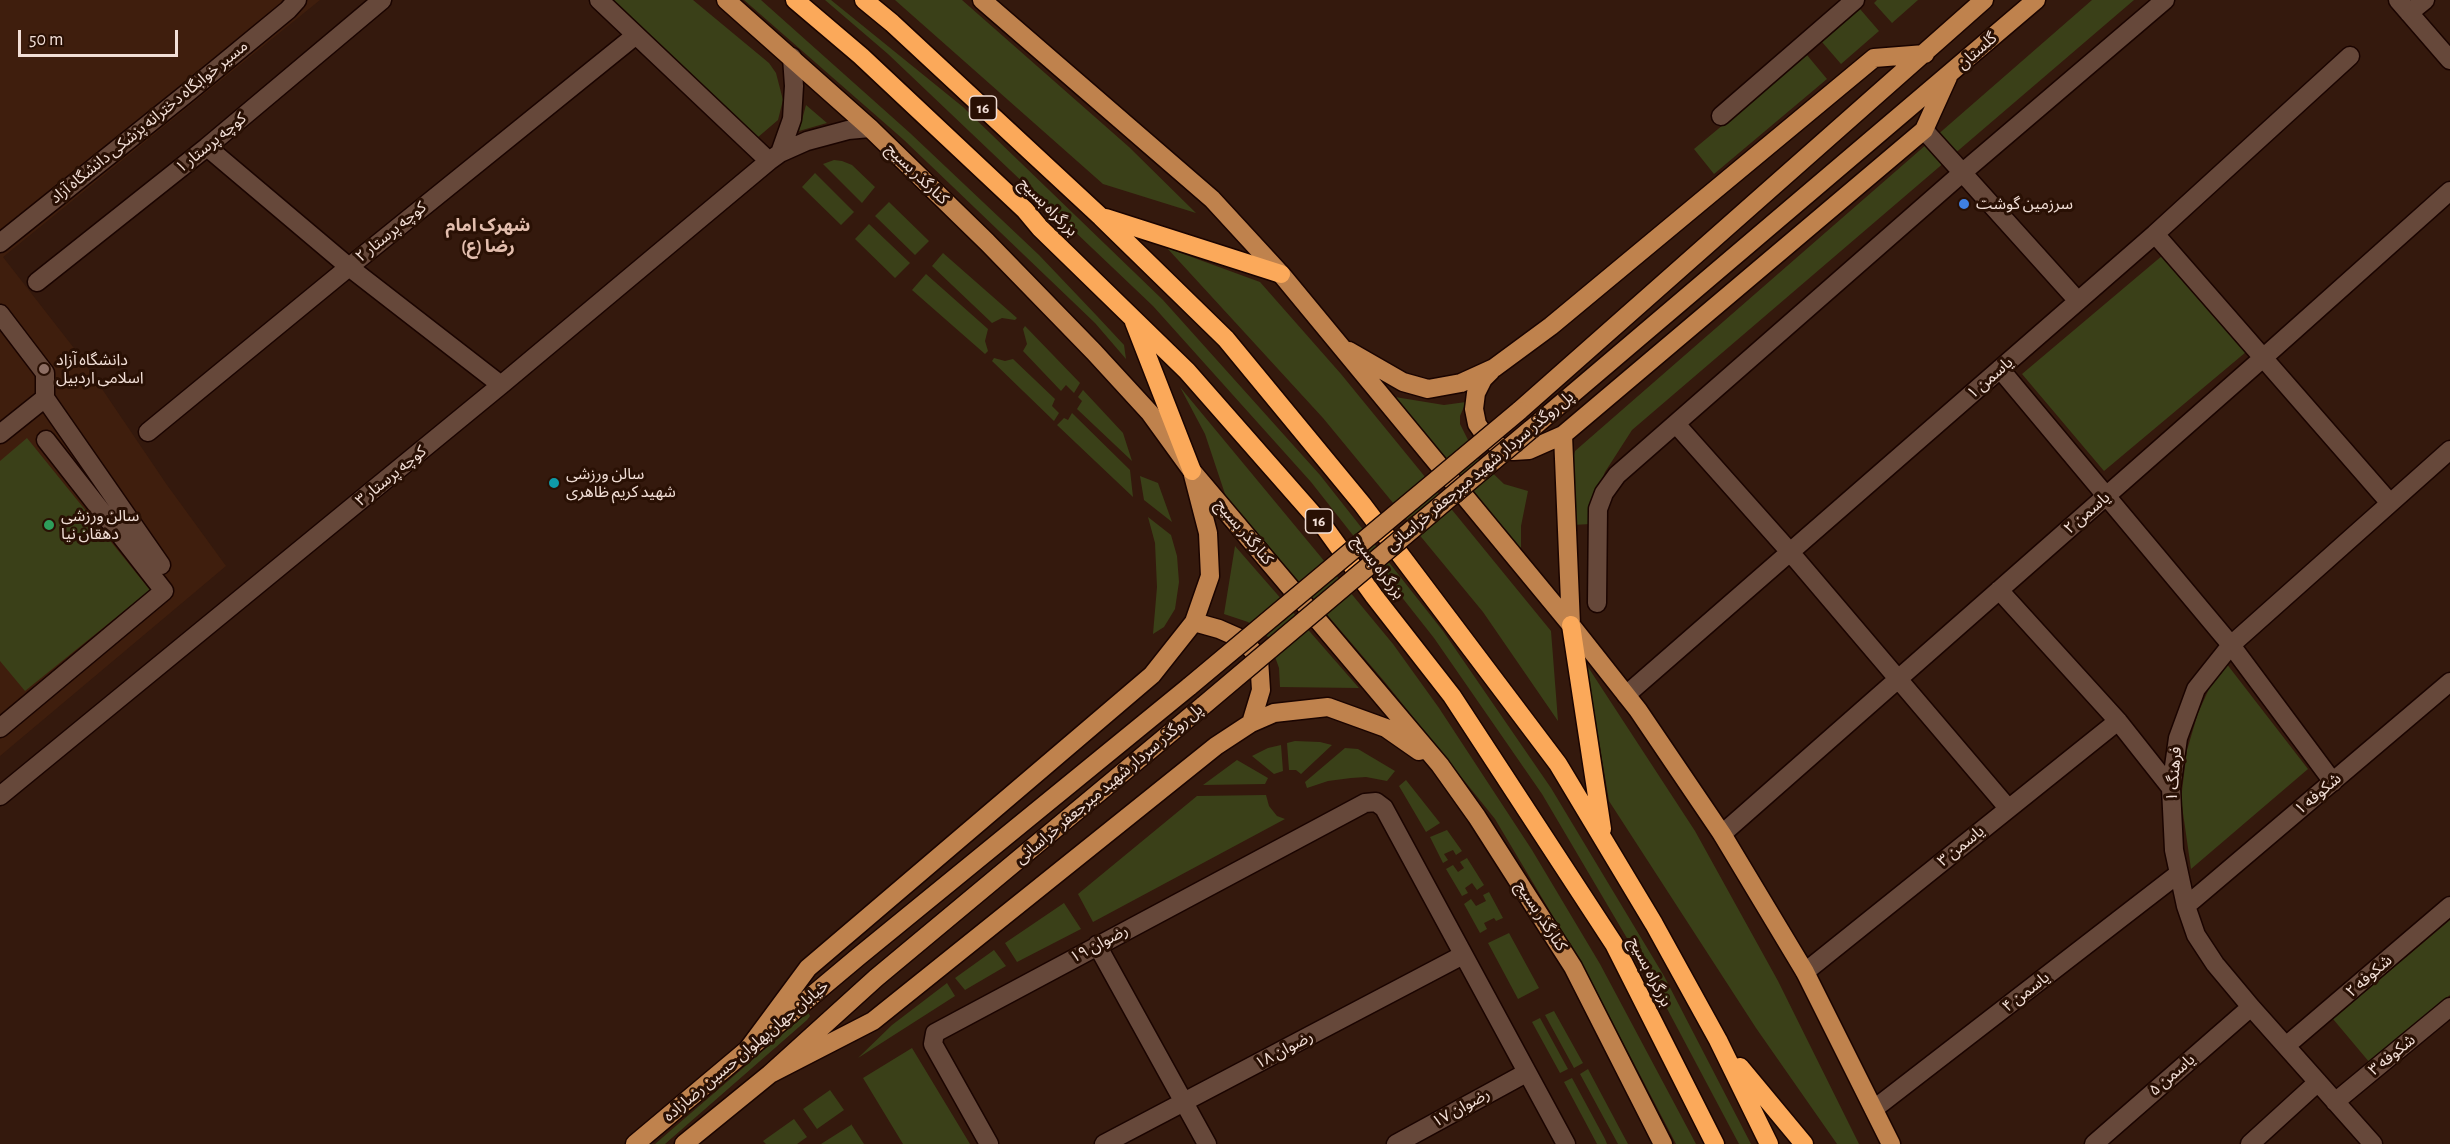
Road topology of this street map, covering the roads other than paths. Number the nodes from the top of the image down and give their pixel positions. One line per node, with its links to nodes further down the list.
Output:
1 (297, 0): 31 (street, مسیر خوابگاه دخترانه پزشکی دانشگاه آزاد)
2 (382, 0): 25 (street, کوچه پرستار ۱)
3 (598, 0): 14 (street)
4 (726, 0): 17 (main road, کنارگذر بسیج)
5 (795, 0): 37 (highway, بزرگراه بسیج / 16)
6 (864, 0): 29 (highway, بزرگراه بسیج / 16)
7 (982, 0): 33 (main road)
8 (1854, 0): 22 (street)
9 (2036, 0): 19 (main road, گلستان)
10 (2165, 0): 27 (street)
11 (2425, 0): 13 (street)
12 (1973, 4): 15 (main road, گلستان)
13 (2403, 7): 18 (street)
14 (636, 35): 26 (street); 32 (street, کوچه پرستار ۲)
15 (1925, 54): 20 (main road, گلستان); 40 (main road)
16 (2350, 56): 30 (street, یاسمن ۱)
17 (792, 57): 23 (main road, کنارگذر بسیج); 26 (street)
18 (2450, 60)
19 (1948, 76): 21 (main road, گلستان); 24 (main road)
20 (1896, 79): 78 (main road, پل روگذر سردار شهید میرجعفر خراسانی, bridge)
21 (1918, 101): 80 (main road, پل روگذر سردار شهید میرجعفر خراسانی, bridge)
22 (1721, 116)
23 (870, 128): 26 (street); 50 (main road, کنارگذر بسیج)
24 (1924, 130): 27 (street); 47 (main road)
25 (207, 147): 32 (street); 34 (street, کوچه پرستار ۱)
26 (775, 157): 42 (street, کوچه پرستار ۳)
27 (1962, 173): 35 (street); 44 (street)
28 (2450, 191): 39 (street, یاسمن ۲)
29 (1101, 217): 33 (highway); 72 (highway, بزرگراه بسیج / 16)
30 (2155, 234): 35 (street, یاسمن ۱); 39 (street)
31 (0, 243)
32 (349, 267): 42 (street); 45 (street, کوچه پرستار ۲)
33 (1281, 274): 38 (main road)
34 (37, 282)
35 (2078, 301): 41 (street, یاسمن ۱)
36 (0, 314): 43 (street)
37 (1131, 315): 50 (highway); 100 (highway, بزرگراه بسیج / 16)
38 (1339, 345): 40 (main road); 58 (main road)
39 (2263, 358): 51 (street, یاسمن ۲); 52 (street)
40 (1494, 368): 47 (main road)
41 (2000, 369): 51 (street); 53 (street, یاسمن ۱)
42 (501, 386): 69 (street, کوچه پرستار ۳)
43 (45, 398): 46 (street); 54 (street)
44 (1676, 424): 53 (street); 56 (street)
45 (148, 432)
46 (0, 434)
47 (1563, 435): 58 (main road)
48 (46, 440): 65 (street)
49 (2450, 450): 52 (street, فرهنگ ۱)
50 (1192, 471): 57 (main road); 66 (main road, کنارگذر بسیج)
51 (2106, 496): 55 (street, یاسمن ۲); 59 (street)
52 (2390, 503): 59 (street, فرهنگ ۱)
53 (1790, 552): 60 (street); 62 (street, یاسمن ۱)
54 (161, 565)
55 (2000, 590): 60 (street, یاسمن ۲); 63 (street)
56 (1597, 603)
57 (1194, 622): 64 (main road); 85 (main road)
58 (1571, 625): 62 (main road); 72 (highway)
59 (2231, 645): 67 (street); 68 (street, فرهنگ ۱)
60 (1897, 680): 70 (street); 71 (street, یاسمن ۲)
61 (2450, 682): 67 (street, شکوفه ۱)
62 (1626, 695): 71 (main road)
63 (2118, 722): 68 (street); 70 (street, یاسمن ۳)
64 (1251, 723): 66 (main road); 87 (main road)
65 (0, 728)
66 (1440, 765): 99 (main road, کنارگذر بسیج)
67 (2333, 782): 74 (street, شکوفه ۱)
68 (2171, 788): 73 (street, فرهنگ ۱)
69 (0, 796)
70 (2008, 808): 79 (street, یاسمن ۳)
71 (1722, 834): 79 (main road)
72 (1604, 840): 83 (highway, بزرگراه بسیج / 16)
73 (2178, 874): 74 (street, فرهنگ ۱); 91 (street, یاسمن ۴)
74 (2186, 906): 81 (street, فرهنگ ۱)
75 (2450, 906): 84 (street, شکوفه ۲)
76 (1097, 945): 77 (street, رضوان ۱۹); 90 (street); 94 (street, رضوان ۱۹)
77 (1463, 955): 86 (street); 90 (street, رضوان ۱۸)
78 (858, 957): 85 (main road, خیابان جهان‌پهلوان حسین رضا‌زاده)
79 (1805, 972): 91 (main road)
80 (876, 978): 87 (main road, خیابان جهان‌پهلوان حسین رضا‌زاده)
81 (2251, 1007): 84 (street, فرهنگ ۱); 104 (street, یاسمن ۵)
82 (2450, 1007): 89 (street, شکوفه ۳)
83 (1718, 1040): 101 (highway, بزرگراه بسیج / 16); 102 (highway)
84 (2287, 1045): 88 (street, فرهنگ ۱)
85 (748, 1049): 92 (main road, خیابان جهان‌پهلوان حسین رضا‌زاده)
86 (1526, 1072): 97 (street, رضوان ۱۷); 98 (street)
87 (770, 1074): 93 (main road, خیابان جهان‌پهلوان حسین رضا‌زاده)
88 (2318, 1082): 89 (street, فرهنگ ۱); 105 (street)
89 (2335, 1102): 106 (street, فرهنگ ۱)
90 (1184, 1103): 95 (street, رضوان ۱۸); 96 (street)
91 (1874, 1109): 103 (main road)
92 (635, 1144)
93 (684, 1144)
94 (989, 1144)
95 (1104, 1144)
96 (1207, 1144)
97 (1396, 1144)
98 (1566, 1144)
99 (1663, 1144)
100 (1715, 1144)
101 (1769, 1144)
102 (1804, 1144)
103 (1891, 1144)
104 (2094, 1144)
105 (2250, 1144)
106 (2373, 1144)

